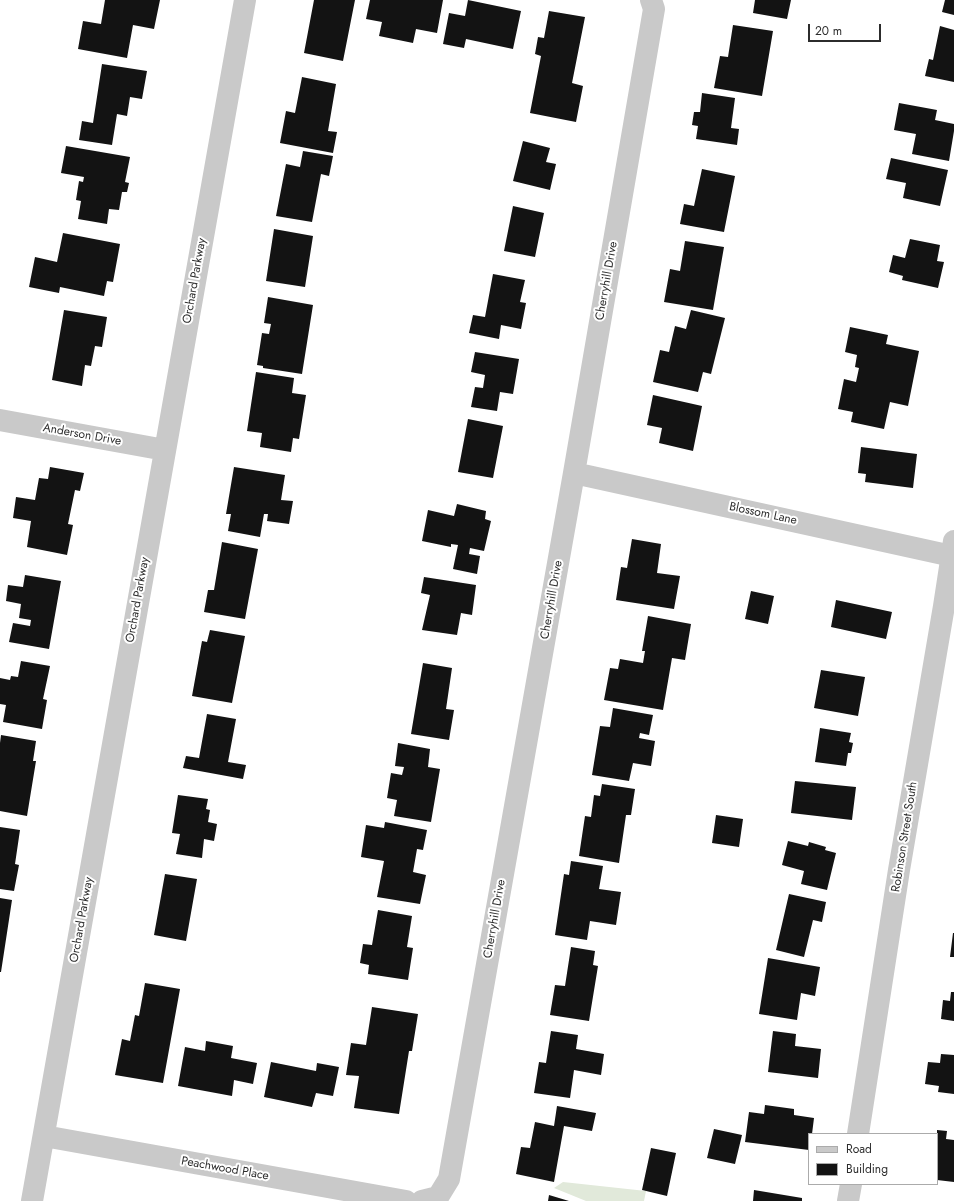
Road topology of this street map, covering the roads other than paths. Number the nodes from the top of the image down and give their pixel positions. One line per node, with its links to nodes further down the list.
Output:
1 (245, 0): 4 (street, Orchard Parkway)
2 (652, 0): 5 (street, Cherryhill Drive)
3 (0, 420): 4 (street, Anderson Drive)
4 (165, 450): 8 (street, Orchard Parkway)
5 (574, 473): 6 (street, Blossom Lane); 10 (street, Cherryhill Drive)
6 (953, 548): 7 (street, Robinson Street South)
7 (858, 1133)
8 (44, 1136): 11 (street, Orchard Parkway); 12 (street, Peachwood Place)
9 (851, 1185): 13 (street)
10 (430, 1199)
11 (32, 1201)
12 (406, 1201)
13 (848, 1201)

